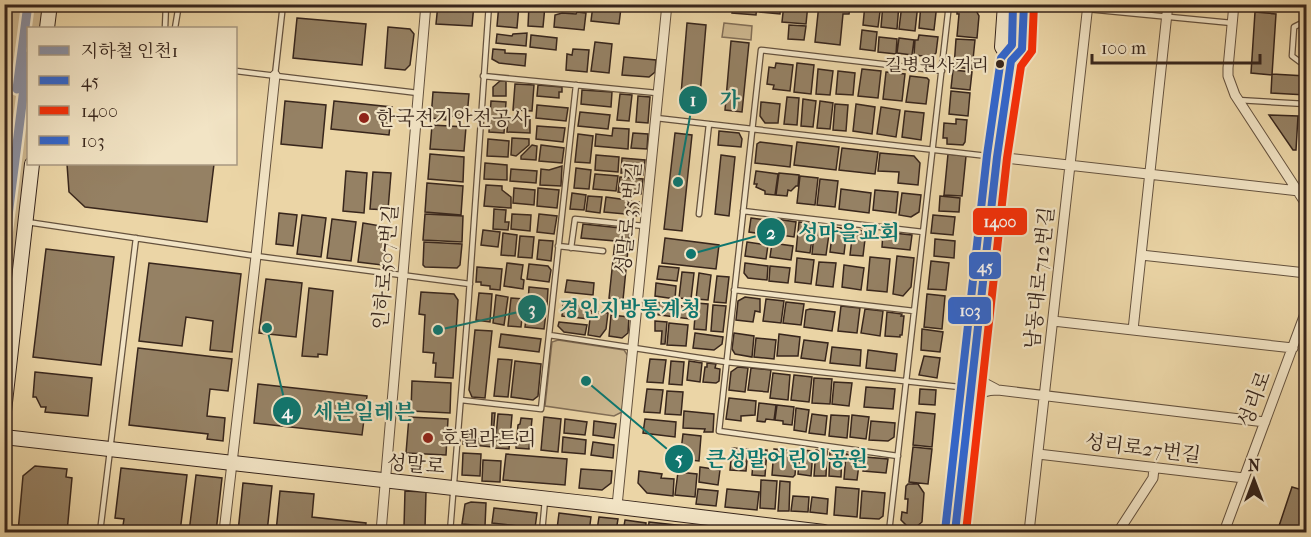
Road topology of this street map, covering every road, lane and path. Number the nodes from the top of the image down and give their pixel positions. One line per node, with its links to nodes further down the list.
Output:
1 (50, 4): 17 (main road)
2 (166, 4): 18 (lane)
3 (178, 4): 19 (lane)
4 (283, 4): 24 (lane)
5 (426, 4): 27 (street, 인하로507번길)
6 (489, 4): 25 (lane)
7 (667, 4): 28 (street, 성말로35번길)
8 (949, 4): 23 (lane)
9 (1005, 4): 20 (main road)
10 (1024, 4): 20 (main road)
11 (1168, 4): 14 (street)
12 (1234, 4): 15 (street)
13 (1087, 7): 14 (lane); 37 (street, 남동대로712번길)
14 (1167, 17): 15 (lane); 38 (street)
15 (1232, 23): 29 (street)
16 (1306, 24): 21 (lane)
17 (47, 27)
18 (165, 27)
19 (175, 27)
20 (1011, 60): 35 (main road)
21 (1306, 62)
22 (237, 71): 24 (lane)
23 (942, 71): 33 (lane); 34 (lane)
24 (275, 75): 27 (lane); 51 (street)
25 (483, 76): 26 (lane); 54 (lane)
26 (576, 85): 28 (lane); 47 (lane)
27 (418, 93): 53 (street, 인하로507번길)
28 (658, 93): 31 (street, 성말로35번길)
29 (1238, 99): 30 (lane); 39 (street)
30 (1306, 104)
31 (656, 118): 32 (lane); 44 (street, 성말로35번길)
32 (709, 124): 33 (lane); 42 (lane)
33 (752, 129): 34 (lane); 41 (lane)
34 (933, 149): 35 (lane); 45 (lane)
35 (998, 157): 37 (street); 64 (main road)
36 (32, 165): 43 (main road)
37 (1070, 165): 38 (street); 58 (street, 남동대로712번길)
38 (1150, 174): 39 (street); 50 (street)
39 (1299, 191): 40 (street)
40 (1306, 204)
41 (743, 211): 45 (lane); 55 (lane)
42 (699, 214)
43 (26, 222): 46 (lane); 70 (main road)
44 (645, 226): 48 (lane); 61 (street, 성말로35번길)
45 (923, 232): 56 (lane)
46 (136, 238): 51 (lane); 73 (lane)
47 (558, 246): 48 (lane); 60 (lane)
48 (571, 248): 49 (lane)
49 (603, 251)
50 (1141, 255): 52 (street); 59 (street)
51 (256, 256): 53 (lane); 76 (street)
52 (1306, 273)
53 (403, 276): 54 (lane); 79 (street, 인하로507번길)
54 (470, 284): 69 (lane)
55 (734, 290): 56 (lane); 63 (lane)
56 (914, 311): 65 (lane)
57 (1306, 311): 62 (street, 성리로)
58 (1053, 321): 59 (street); 68 (street, 남동대로712번길)
59 (1133, 330): 62 (street)
60 (549, 335): 61 (lane); 69 (lane)
61 (633, 348): 63 (lane); 82 (street, 성말로35번길)
62 (1293, 348): 71 (street, 성리로)
63 (726, 362): 65 (lane); 75 (lane)
64 (973, 372): 66 (street); 67 (main road)
65 (906, 381): 67 (lane); 75 (lane)
66 (998, 390): 67 (street); 68 (street)
67 (971, 395): 91 (main road)
68 (1044, 395): 71 (street); 74 (street, 남동대로712번길)
69 (461, 400): 80 (lane)
70 (4, 411)
71 (1265, 422): 78 (street, 성리로)
72 (4, 437): 73 (main road, 성말로)
73 (110, 447): 76 (main road, 성말로); 84 (lane)
74 (1038, 454): 77 (street, 성리로27번길); 92 (street, 남동대로712번길)
75 (898, 456): 90 (lane)
76 (232, 462): 79 (main road, 성말로); 85 (street)
77 (1154, 468): 78 (street, 성리로27번길); 93 (street)
78 (1244, 478): 94 (street, 성리로)
79 (385, 481): 80 (main road, 성말로); 86 (street, 인하로507번길)
80 (453, 487): 81 (main road, 성말로); 87 (lane)
81 (545, 497): 82 (main road, 성말로); 88 (lane)
82 (617, 506): 83 (main road, 성말로)
83 (740, 527): 89 (main road, 성말로)
84 (100, 532)
85 (224, 532)
86 (381, 532)
87 (450, 532)
88 (542, 532)
89 (824, 532)
90 (889, 532)
91 (955, 532)
92 (1029, 532)
93 (1118, 532)
94 (1224, 532)

